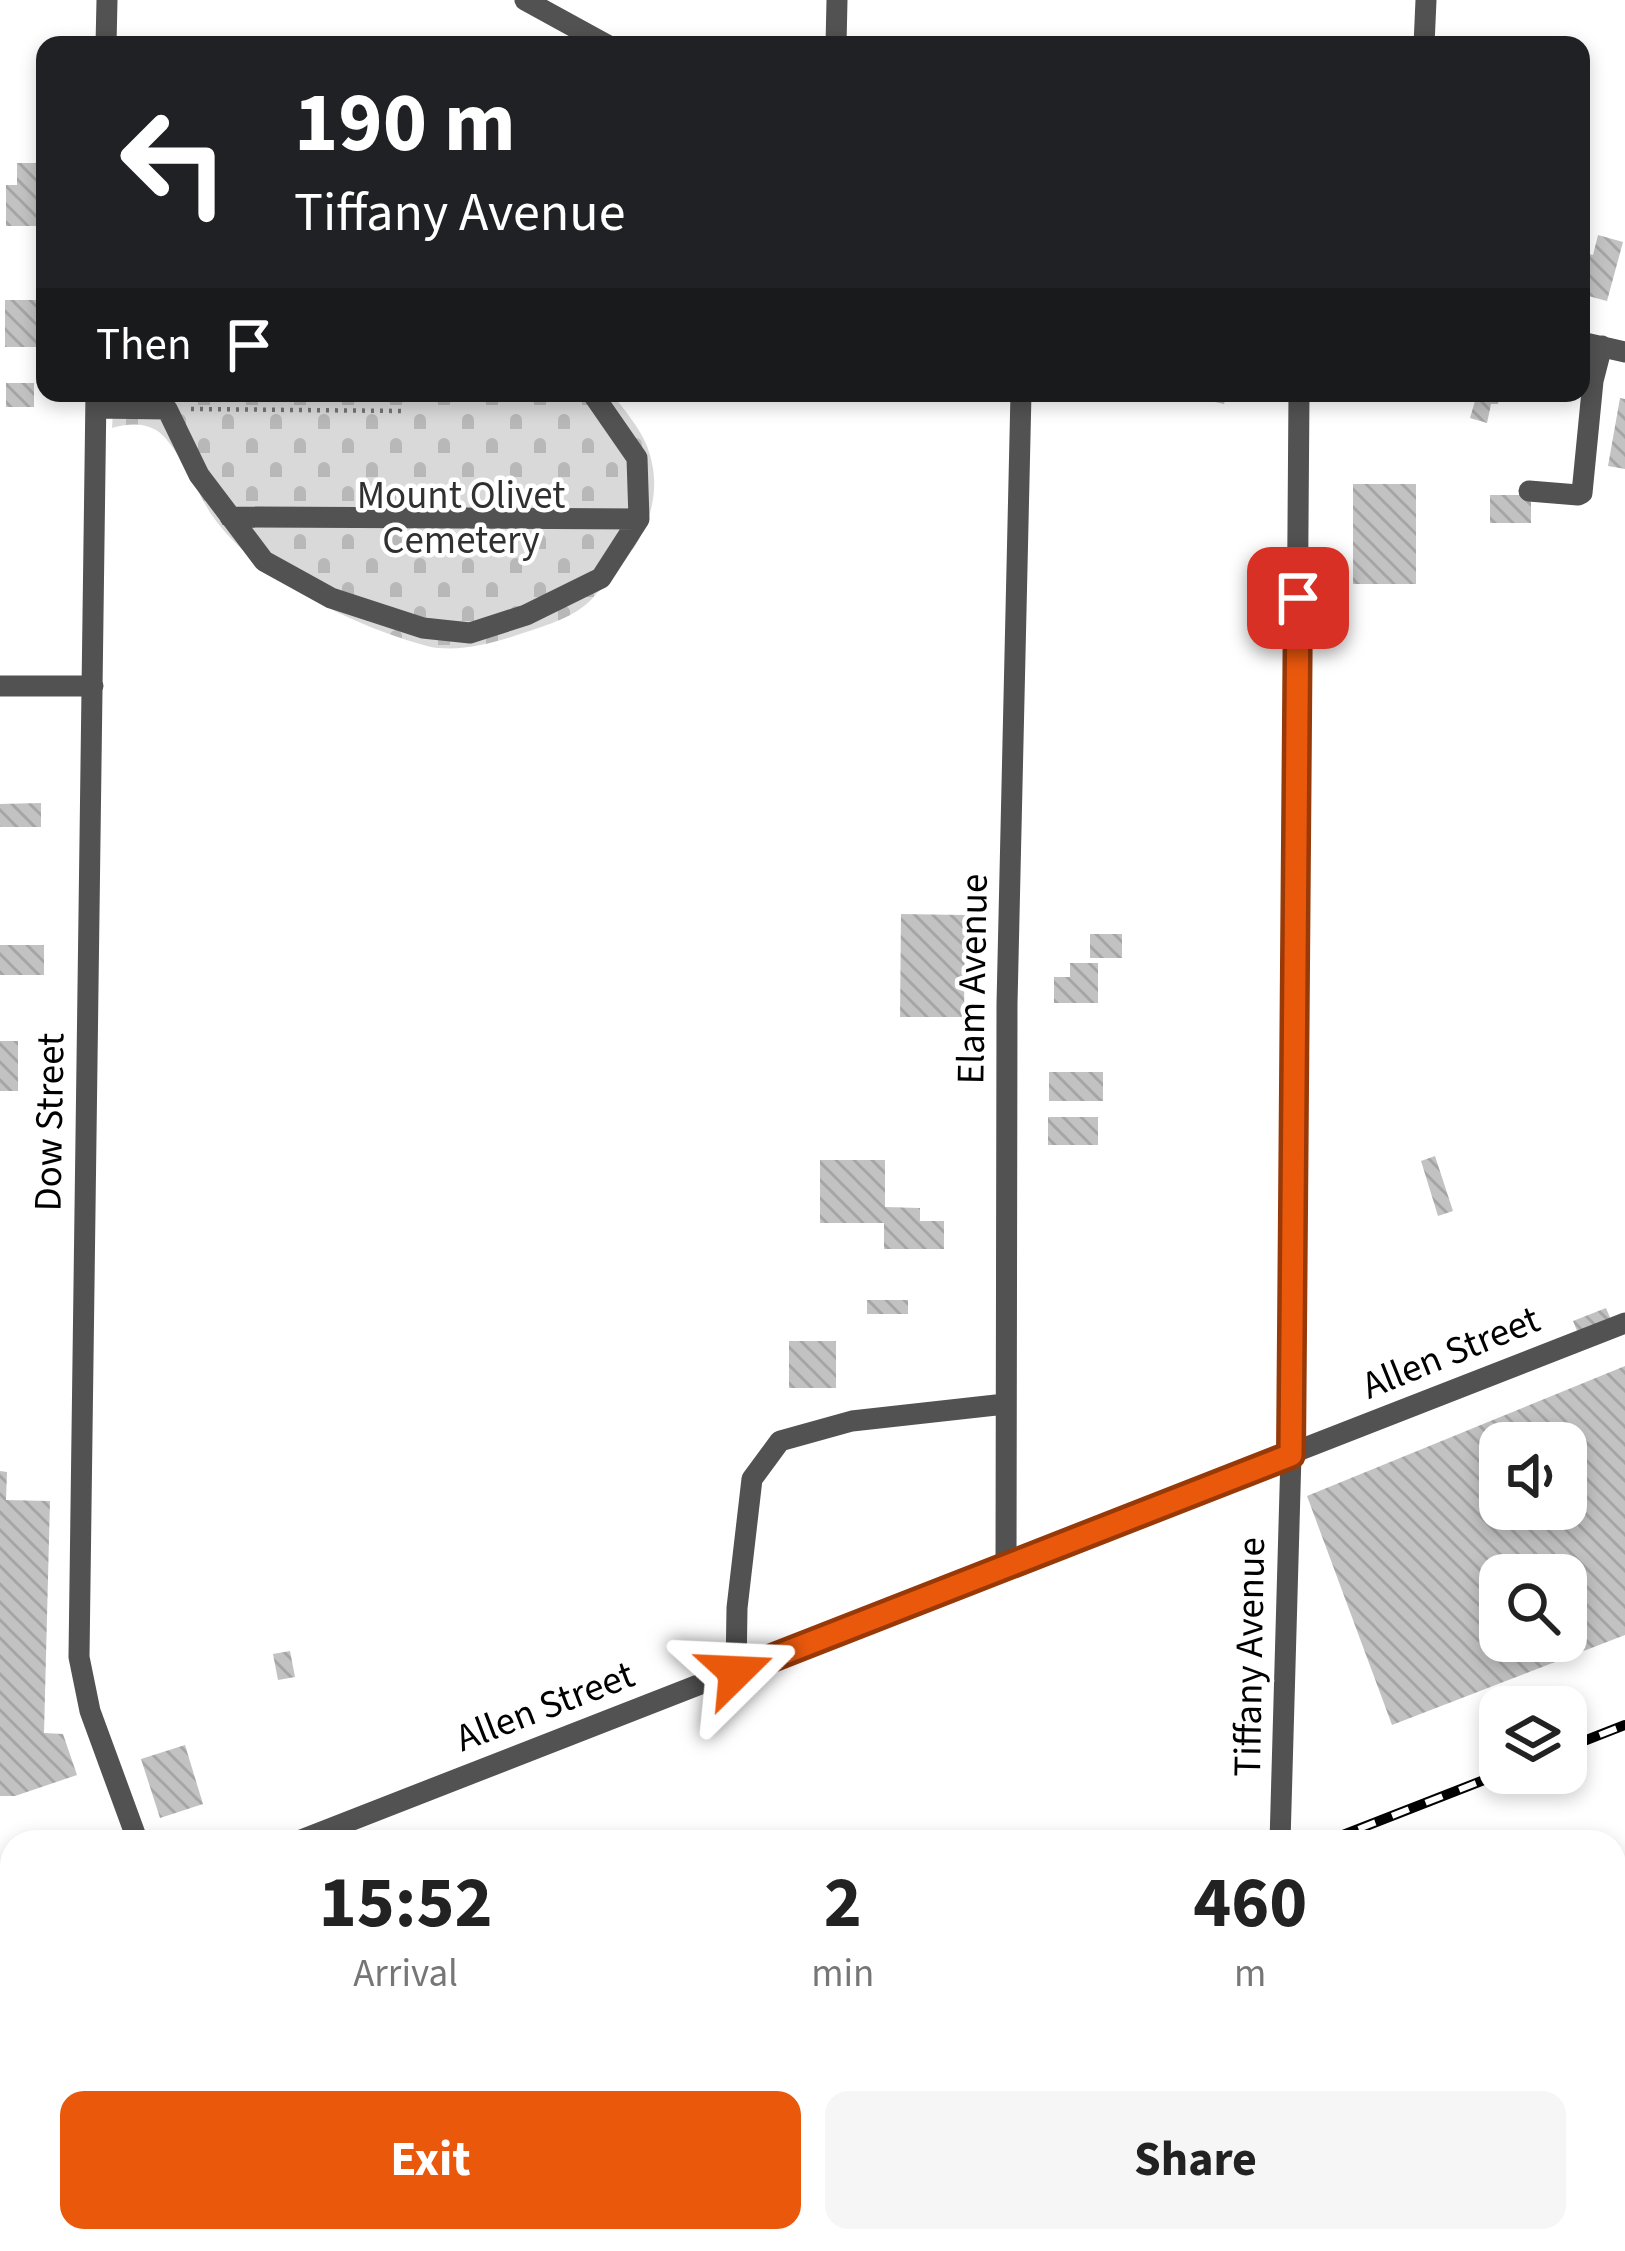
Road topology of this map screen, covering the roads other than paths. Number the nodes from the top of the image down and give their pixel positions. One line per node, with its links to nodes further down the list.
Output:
1 (107, 0): 5 (street)
2 (525, 0): 6 (street)
3 (837, 0): 7 (street)
4 (1426, 0): 8 (street)
5 (106, 36)
6 (591, 36)
7 (836, 36)
8 (1424, 36)
9 (1591, 344): 10 (street); 16 (street)
10 (1625, 352)
11 (96, 402): 20 (street, Dow Street)
12 (173, 402): 17 (street)
13 (598, 402): 18 (street)
14 (1021, 402): 22 (street, Elam Avenue)
15 (1299, 402): 23 (street, Tiffany Avenue)
16 (1529, 491)
17 (230, 517): 18 (street); 18 (street)
18 (639, 519)
19 (0, 686): 20 (street)
20 (93, 686): 26 (street, Dow Street)
21 (1625, 1323): 23 (street, Allen Street)
22 (1005, 1404): 24 (street, Elam Avenue); 25 (street)
23 (1291, 1455): 24 (street, Allen Street); 28 (street, Tiffany Avenue)
24 (1006, 1566): 25 (street, Allen Street)
25 (736, 1672): 27 (street, Allen Street)
26 (134, 1830)
27 (327, 1830)
28 (1280, 1830)

